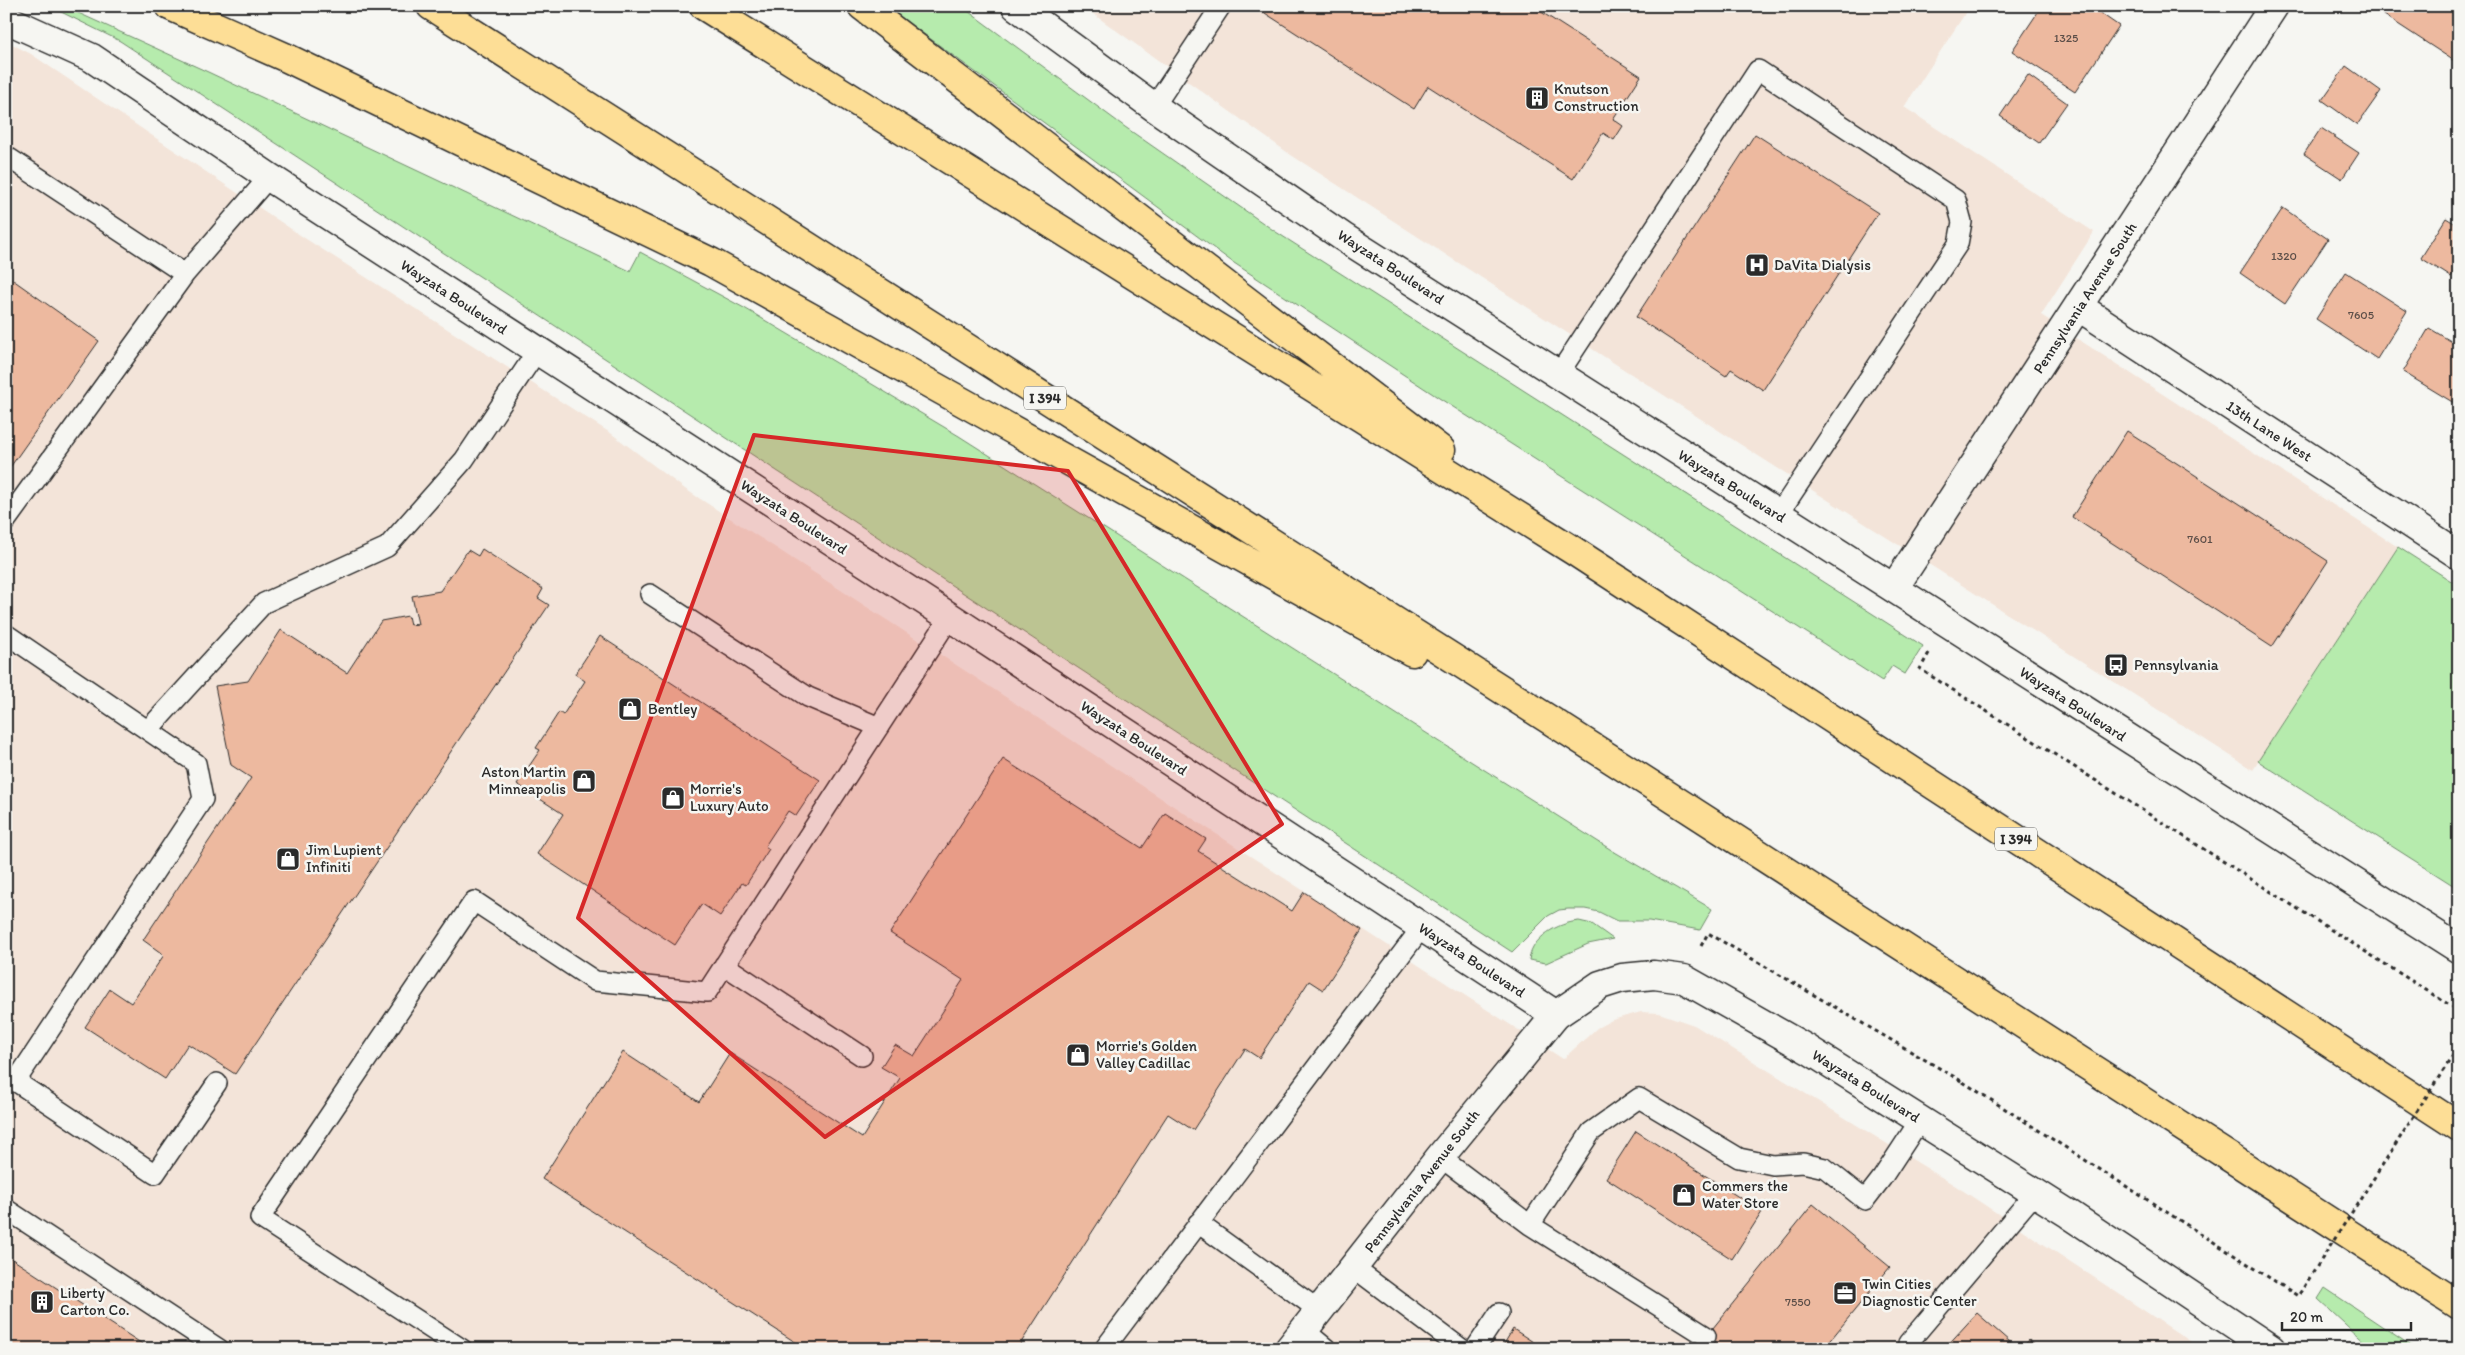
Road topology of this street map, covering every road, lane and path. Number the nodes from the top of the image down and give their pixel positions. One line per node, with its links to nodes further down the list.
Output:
1 (170, 6): 10 (highway)
2 (218, 6): 10 (highway)
3 (431, 6): 29 (highway, I 394)
4 (704, 6): 20 (highway, I 394)
5 (862, 6): 20 (highway)
6 (1016, 6): 11 (street, Wayzata Boulevard)
7 (1220, 6): 11 (lane)
8 (2274, 6): 15 (street, Pennsylvania Avenue South)
9 (6, 19): 13 (street, Wayzata Boulevard)
10 (287, 58): 29 (highway)
11 (1154, 107): 17 (street, Wayzata Boulevard)
12 (6, 156): 14 (lane)
13 (269, 177): 14 (lane); 16 (street, Wayzata Boulevard)
14 (185, 274): 19 (lane)
15 (2079, 307): 21 (street, 13th Lane West); 22 (street, Pennsylvania Avenue South)
16 (537, 350): 24 (street, Wayzata Boulevard); 28 (lane)
17 (1558, 375): 18 (street, Wayzata Boulevard); 18 (lane)
18 (1778, 515): 22 (street, Wayzata Boulevard)
19 (6, 521)
20 (1574, 551): 41 (highway, I 394)
21 (2459, 555)
22 (1894, 588): 32 (street, Wayzata Boulevard)
23 (650, 594): 27 (lane)
24 (950, 617): 27 (lane); 30 (street, Wayzata Boulevard)
25 (6, 634): 28 (lane)
26 (1934, 646): 34 (path)
27 (879, 727): 33 (lane)
28 (148, 730): 38 (lane)
29 (1658, 789): 48 (highway, I 394)
30 (1422, 926): 35 (street, Wayzata Boulevard); 45 (lane)
31 (1700, 949): 36 (path, bridge)
32 (2459, 949)
33 (724, 965): 37 (lane); 54 (lane)
34 (2459, 1011)
35 (1556, 1015): 40 (street, Wayzata Boulevard); 42 (street, Pennsylvania Avenue South)
36 (2459, 1046)
37 (862, 1056)
38 (11, 1078): 39 (lane)
39 (217, 1083)
40 (1920, 1120): 43 (street, Wayzata Boulevard); 46 (lane)
41 (2459, 1127)
42 (1440, 1156): 46 (lane); 47 (street, Pennsylvania Avenue South)
43 (2035, 1193): 52 (lane); 59 (street, Wayzata Boulevard)
44 (6, 1209): 53 (lane)
45 (1198, 1223): 50 (lane); 55 (lane)
46 (1530, 1224): 51 (lane)
47 (1354, 1268): 50 (street, Pennsylvania Avenue South); 57 (lane)
48 (2459, 1305)
49 (1499, 1313): 58 (lane)
50 (1304, 1330): 56 (lane)
51 (1706, 1336)
52 (1908, 1343)
53 (219, 1349)
54 (462, 1349)
55 (1104, 1349)
56 (1327, 1349)
57 (1462, 1349)
58 (1475, 1349)
59 (2271, 1349)

